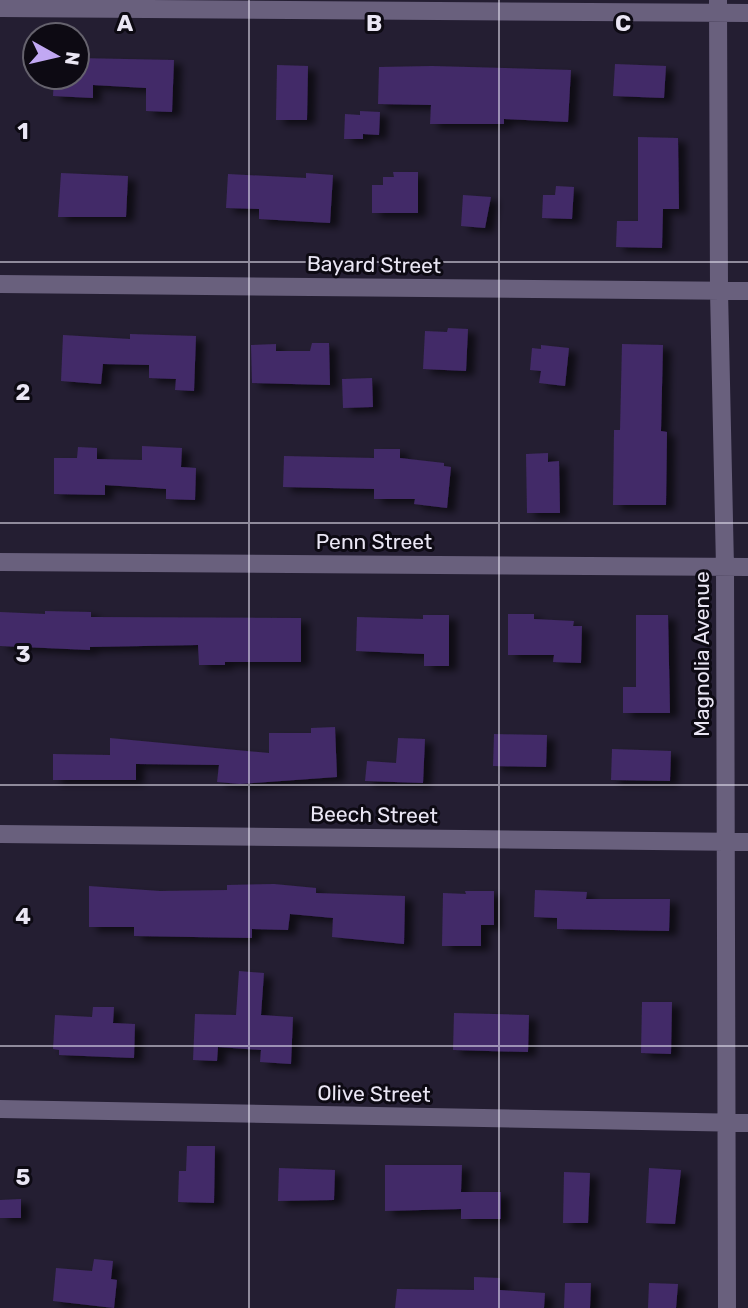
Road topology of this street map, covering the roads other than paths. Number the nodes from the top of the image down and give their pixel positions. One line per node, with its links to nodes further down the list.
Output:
1 (718, 6): 2 (street); 3 (street); 5 (street, Magnolia Avenue)
2 (0, 8)
3 (748, 13)
4 (0, 284): 5 (street, Bayard Street)
5 (719, 291): 6 (street, Bayard Street); 8 (street, Magnolia Avenue)
6 (748, 291)
7 (0, 562): 8 (street, Penn Street)
8 (725, 567): 9 (street, Penn Street); 11 (street, Magnolia Avenue)
9 (748, 567)
10 (0, 834): 11 (street, Beech Street)
11 (723, 842): 12 (street, Beech Street); 14 (street, Magnolia Avenue)
12 (748, 842)
13 (0, 1110): 14 (street, Olive Street)
14 (727, 1123): 15 (street, Olive Street); 16 (street, Magnolia Avenue)
15 (748, 1123)
16 (727, 1308)

